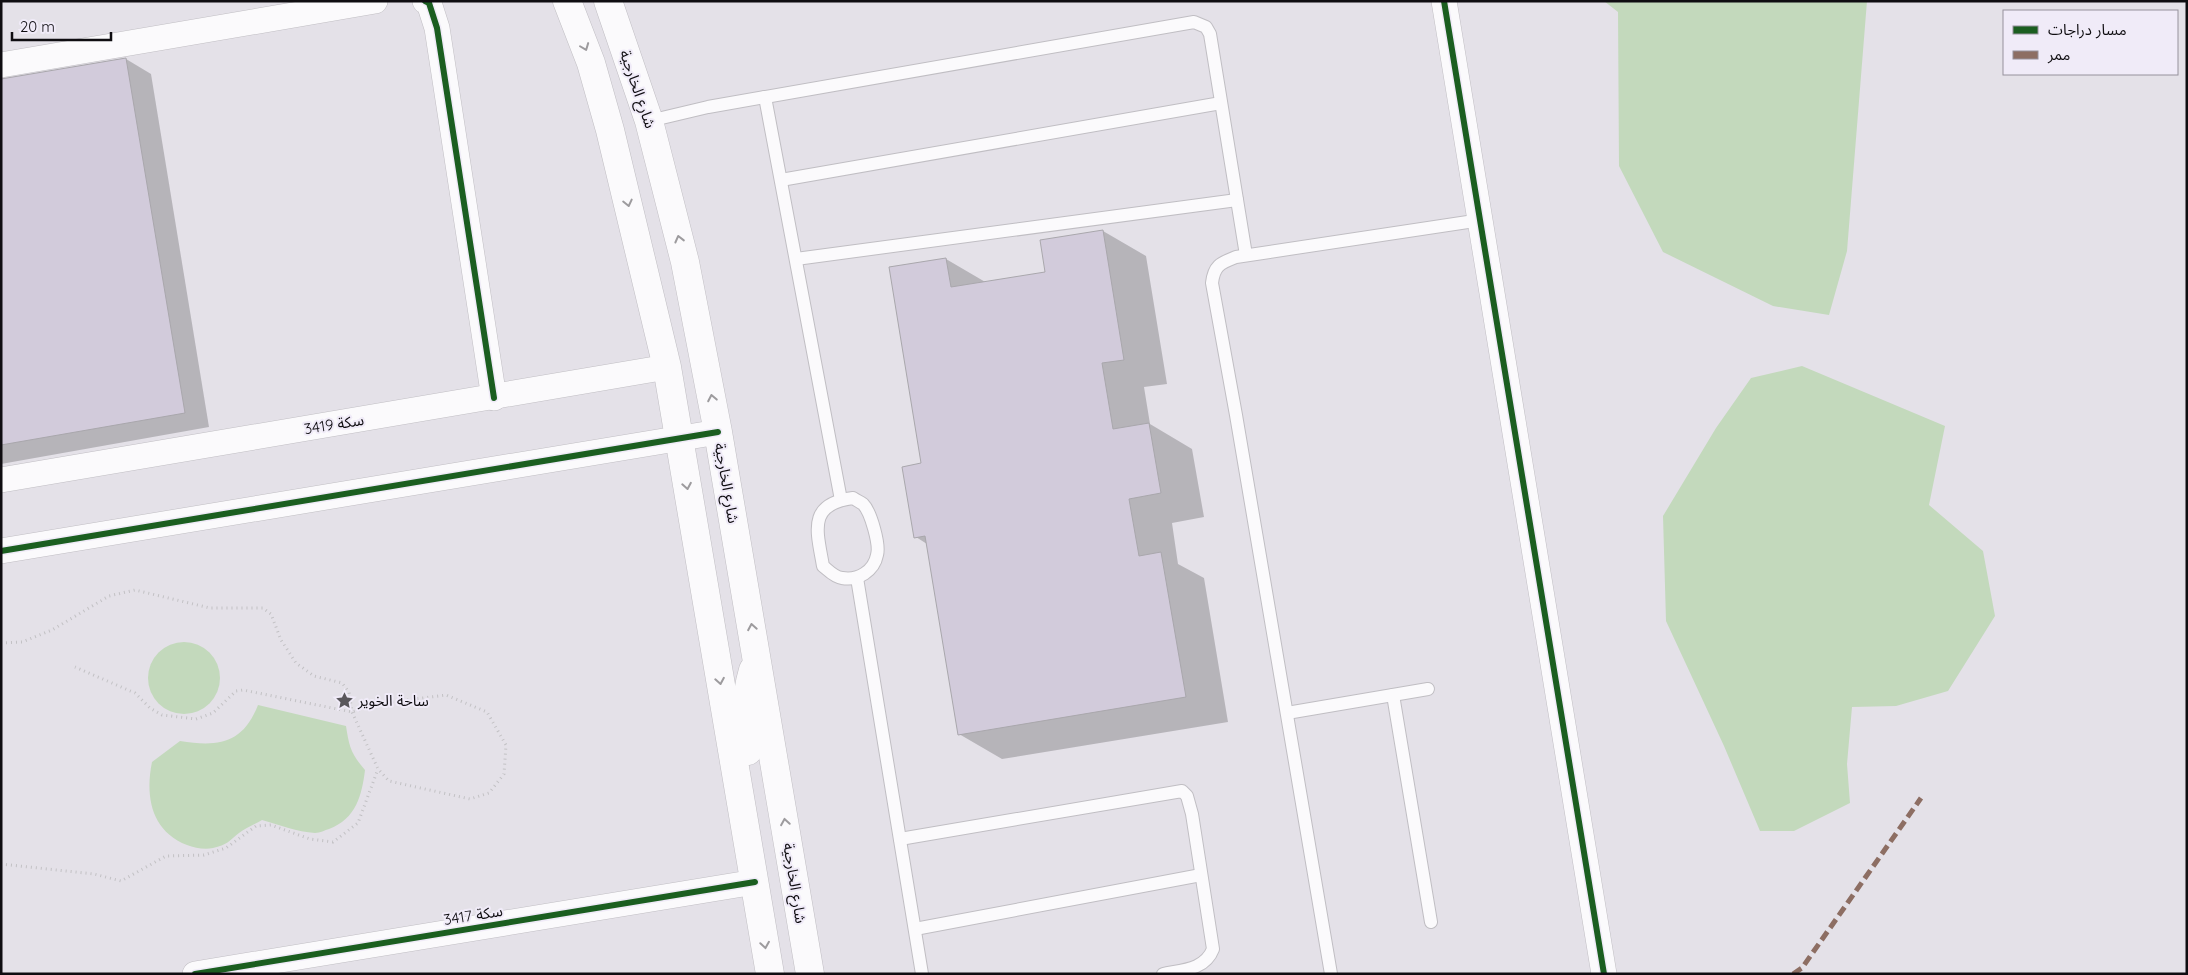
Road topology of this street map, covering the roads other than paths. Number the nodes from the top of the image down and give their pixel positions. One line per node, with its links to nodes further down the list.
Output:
1 (375, 1): 6 (street)
2 (425, 1): 16 (street)
3 (567, 1): 15 (main road, one-way to 15)
4 (608, 1): 9 (main road, شارع الخارجية)
5 (1444, 1): 12 (street)
6 (1, 64)
7 (765, 97): 8 (lane); 9 (lane); 10 (lane)
8 (1221, 103): 10 (lane); 11 (lane)
9 (650, 121): 17 (main road, شارع الخارجية, one-way to 9)
10 (781, 180): 14 (lane)
11 (1237, 200): 13 (lane); 14 (lane)
12 (1481, 220): 13 (lane); 39 (street)
13 (1246, 256): 26 (lane)
14 (796, 259): 20 (lane)
15 (667, 367): 16 (street, سكة 3419); 18 (main road)
16 (494, 398): 19 (street, سكة 3419)
17 (718, 432): 18 (street); 23 (main road, شارع الخارجية, one-way to 17)
18 (679, 438): 21 (street); 29 (main road, one-way to 29)
19 (1, 480)
20 (841, 500): 22 (lane); 22 (lane)
21 (1, 551)
22 (857, 578): 27 (lane)
23 (757, 655): 29 (main road); 35 (main road, شارع الخارجية, one-way to 23)
24 (1428, 689): 25 (lane)
25 (1393, 695): 26 (lane); 30 (lane)
26 (1287, 714): 38 (lane)
27 (900, 839): 28 (lane); 31 (lane)
28 (1201, 875): 31 (lane); 37 (lane)
29 (755, 882): 32 (street, سكة 3417); 33 (main road, one-way to 33); 34 (main road)
30 (1431, 922)
31 (915, 929): 36 (lane)
32 (195, 974)
33 (770, 974)
34 (789, 974)
35 (810, 974)
36 (922, 974)
37 (1162, 974)
38 (1331, 974)
39 (1604, 974)

